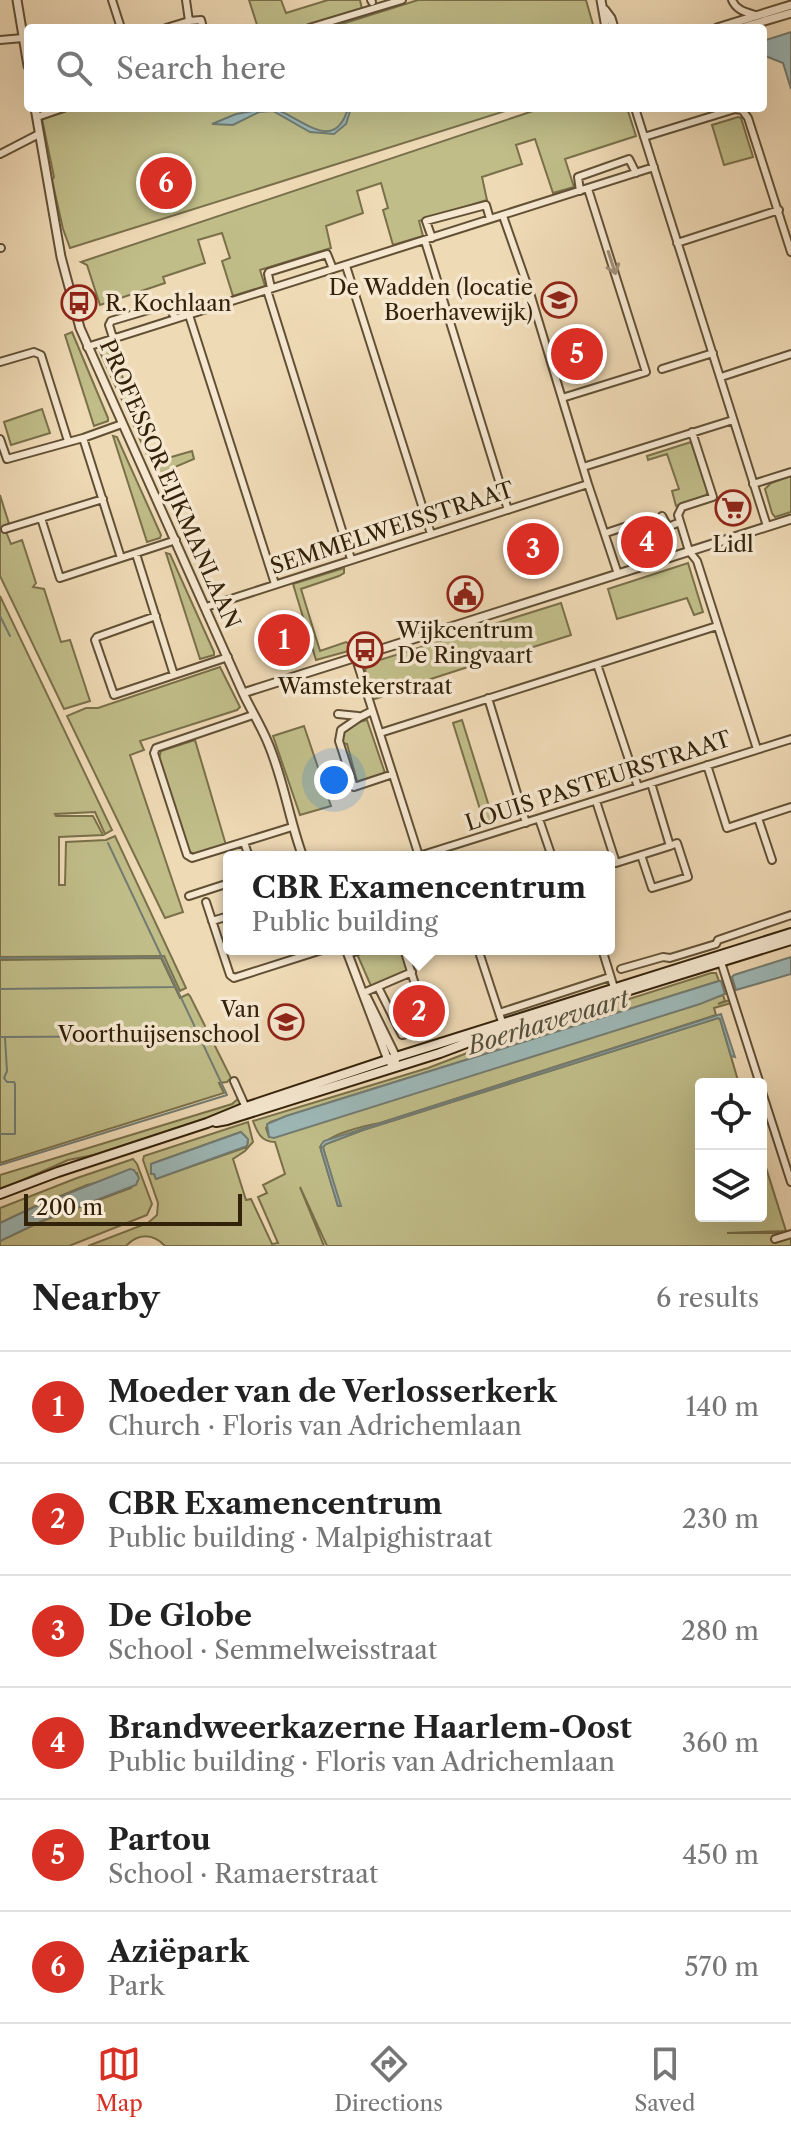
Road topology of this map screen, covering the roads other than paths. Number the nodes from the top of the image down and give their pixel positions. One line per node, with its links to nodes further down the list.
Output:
1 (17, 0): 19 (street)
2 (112, 0): 11 (street)
3 (186, 0): 10 (street)
4 (402, 0): 14 (street)
5 (732, 0): 9 (street)
6 (602, 4): 15 (street); 16 (street)
7 (791, 5): 9 (street)
8 (791, 13): 18 (street)
9 (755, 15): 17 (street)
10 (189, 21): 12 (street); 13 (street)
11 (120, 24)
12 (179, 24)
13 (202, 24)
14 (322, 24)
15 (605, 24)
16 (613, 24)
17 (729, 24)
18 (754, 24)
19 (23, 38): 20 (street); 21 (street)
20 (0, 40)
21 (24, 44)
22 (36, 112): 26 (street, PROFESSOR EIJKMANLAAN)
23 (636, 112): 27 (street)
24 (725, 112): 27 (street)
25 (744, 112): 32 (street)
26 (39, 134): 28 (street); 44 (street, PROFESSOR EIJKMANLAAN)
27 (644, 137): 29 (street)
28 (0, 154)
29 (654, 167): 30 (street); 36 (street)
30 (636, 173): 31 (street); 31 (street)
31 (584, 190): 33 (street); 50 (street, one-way to 50)
32 (779, 210): 36 (street); 37 (street)
33 (503, 216): 34 (street); 50 (street)
34 (490, 219): 35 (street); 35 (street)
35 (428, 240): 38 (street); 62 (street)
36 (677, 243): 45 (street)
37 (791, 252)
38 (346, 266): 39 (street); 71 (street)
39 (333, 269): 40 (street); 40 (street)
40 (269, 289): 41 (street); 76 (street)
41 (189, 315): 42 (street); 78 (street)
42 (175, 318): 43 (street); 43 (street)
43 (113, 338): 44 (street)
44 (87, 347): 52 (street, PROFESSOR EIJKMANLAAN)
45 (713, 353): 48 (street); 49 (street)
46 (791, 354): 49 (street)
47 (0, 362): 56 (street)
48 (662, 369)
49 (721, 377): 51 (street)
50 (562, 398): 57 (street)
51 (733, 420): 53 (street); 60 (street)
52 (122, 424): 54 (street); 72 (street, PROFESSOR EIJKMANLAAN)
53 (692, 432): 57 (street); 67 (street)
54 (83, 438): 56 (street); 61 (street)
55 (0, 439): 56 (street)
56 (68, 441)
57 (583, 467): 59 (street)
58 (791, 472): 60 (street)
59 (588, 484): 62 (street, SEMMELWEISSTRAAT); 70 (street)
60 (753, 484): 68 (street)
61 (103, 499): 64 (street); 75 (street)
62 (508, 510): 71 (street, SEMMELWEISSTRAAT)
63 (662, 516): 67 (street)
64 (41, 518): 69 (street); 75 (street)
65 (645, 520): 70 (street)
66 (791, 520): 68 (street)
67 (680, 522): 73 (street)
68 (767, 526): 73 (street)
69 (5, 529)
70 (606, 533): 77 (street)
71 (431, 534): 76 (street, SEMMELWEISSTRAAT)
72 (176, 540): 74 (street); 79 (street, PROFESSOR EIJKMANLAAN)
73 (689, 551): 77 (street); 81 (street)
74 (136, 554): 75 (street); 80 (street)
75 (121, 558)
76 (351, 559): 78 (street, SEMMELWEISSTRAAT)
77 (618, 574): 82 (street)
78 (275, 584): 79 (street, SEMMELWEISSTRAAT)
79 (206, 607): 83 (street, PROFESSOR EIJKMANLAAN)
80 (156, 616): 85 (street); 85 (street)
81 (717, 626): 84 (street); 94 (street)
82 (355, 656): 86 (street); 88 (street)
83 (228, 657): 85 (street); 86 (street, PROFESSOR EIJKMANLAAN)
84 (597, 664): 87 (street); 98 (street)
85 (174, 675)
86 (243, 693): 90 (street, PROFESSOR EIJKMANLAAN)
87 (488, 698): 92 (street); 103 (street)
88 (372, 711): 91 (street); 92 (street)
89 (338, 714): 91 (street)
90 (253, 715): 104 (street, PROFESSOR EIJKMANLAAN); 105 (street)
91 (360, 717): 96 (street)
92 (380, 733): 96 (street)
93 (791, 739): 94 (street, LOUIS PASTEURSTRAAT)
94 (757, 749): 95 (street, LOUIS PASTEURSTRAAT)
95 (707, 765): 97 (street, LOUIS PASTEURSTRAAT); 101 (street)
96 (393, 774): 109 (street)
97 (651, 783): 98 (street, LOUIS PASTEURSTRAAT); 106 (street)
98 (638, 787): 99 (street, LOUIS PASTEURSTRAAT)
99 (596, 801): 102 (street, LOUIS PASTEURSTRAAT); 112 (street)
100 (791, 807): 101 (street)
101 (758, 818): 115 (street)
102 (539, 819): 103 (street, LOUIS PASTEURSTRAAT); 111 (street)
103 (526, 823): 110 (street, LOUIS PASTEURSTRAAT)
104 (292, 827): 105 (street); 108 (street, PROFESSOR EIJKMANLAAN)
105 (244, 842): 107 (street)
106 (670, 846): 113 (street); 113 (street)
107 (247, 851)
108 (301, 851)
109 (420, 851)
110 (438, 851)
111 (550, 851)
112 (612, 851)
113 (641, 855): 114 (street)
114 (615, 860)
115 (772, 860)
116 (223, 885): 117 (street)
117 (189, 896)
118 (206, 902): 121 (street)
119 (791, 915): 124 (street)
120 (223, 918): 121 (street)
121 (212, 921): 125 (street)
122 (791, 933): 132 (main road)
123 (791, 940): 132 (main road)
124 (716, 944): 132 (street); 133 (street)
125 (223, 954)
126 (223, 955): 127 (street)
127 (306, 955)
128 (349, 955): 138 (street)
129 (406, 955): 134 (street)
130 (480, 955): 140 (street)
131 (604, 955): 135 (street)
132 (720, 959): 137 (main road); 144 (street)
133 (621, 969)
134 (412, 972): 136 (street); 139 (street)
135 (610, 977): 137 (street); 140 (street)
136 (378, 987): 138 (street); 142 (street)
137 (615, 991): 141 (main road)
138 (363, 993): 143 (street)
139 (419, 997)
140 (499, 1013): 141 (street)
141 (503, 1026): 143 (main road)
142 (438, 1027)
143 (393, 1062): 147 (main road)
144 (758, 1078)
145 (234, 1081): 147 (street)
146 (767, 1108): 148 (street)
147 (247, 1110): 149 (main road)
148 (791, 1182)
149 (0, 1194)
150 (791, 1234): 151 (street)
151 (775, 1239)

